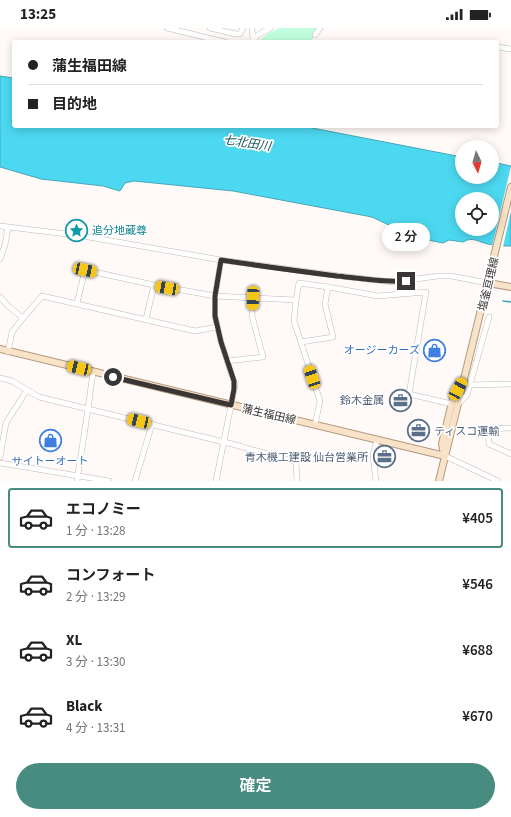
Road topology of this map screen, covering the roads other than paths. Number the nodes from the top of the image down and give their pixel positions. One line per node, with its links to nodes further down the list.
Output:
1 (167, 28): 8 (street)
2 (210, 28): 3 (street)
3 (243, 28)
4 (252, 28): 9 (street)
5 (270, 28): 10 (street)
6 (320, 28): 7 (street)
7 (315, 36)
8 (217, 40)
9 (253, 40)
10 (254, 40)
11 (499, 47): 12 (street)
12 (511, 49)
13 (511, 187): 18 (main road, 塩釜亘理線)
14 (0, 226): 15 (street)
15 (8, 227): 16 (street); 17 (street)
16 (0, 259)
17 (221, 260): 18 (street); 22 (street)
18 (489, 280): 21 (main road); 40 (main road, 塩釜亘理線)
19 (154, 285): 22 (street); 26 (street); 29 (street)
20 (328, 287): 25 (street); 31 (street); 40 (street)
21 (511, 287)
22 (215, 296): 24 (street); 30 (street)
23 (0, 297): 28 (street)
24 (253, 298): 25 (street); 34 (street)
25 (296, 300): 31 (street)
26 (77, 303): 28 (street); 29 (street)
27 (489, 317): 38 (street)
28 (23, 318): 33 (street)
29 (146, 320): 30 (street)
30 (217, 327): 34 (street)
31 (301, 342): 44 (street)
32 (0, 349): 33 (main road, 蒲生福田線)
33 (8, 352): 35 (main road, 蒲生福田線)
34 (227, 361): 41 (street)
35 (93, 372): 41 (main road, 蒲生福田線); 42 (street)
36 (0, 378): 39 (street)
37 (511, 384): 38 (street)
38 (469, 385): 40 (street)
39 (27, 390): 42 (street); 50 (street)
40 (455, 404): 49 (main road, 塩釜亘理線); 49 (main road, 塩釜亘理線)
41 (231, 405): 44 (main road, 蒲生福田線); 47 (street)
42 (88, 409): 43 (street); 52 (street)
43 (152, 424): 47 (street); 54 (street)
44 (315, 425): 46 (main road, 蒲生福田線)
45 (511, 428): 48 (street)
46 (377, 440): 49 (main road, 蒲生福田線); 57 (street)
47 (224, 442): 55 (street); 56 (street)
48 (511, 454)
49 (445, 456): 58 (main road, 塩釜亘理線); 59 (street)
50 (0, 457)
51 (0, 463): 52 (street)
52 (77, 478): 53 (street)
53 (109, 481)
54 (135, 481)
55 (216, 481)
56 (297, 481)
57 (376, 481)
58 (439, 481)
59 (498, 481)

